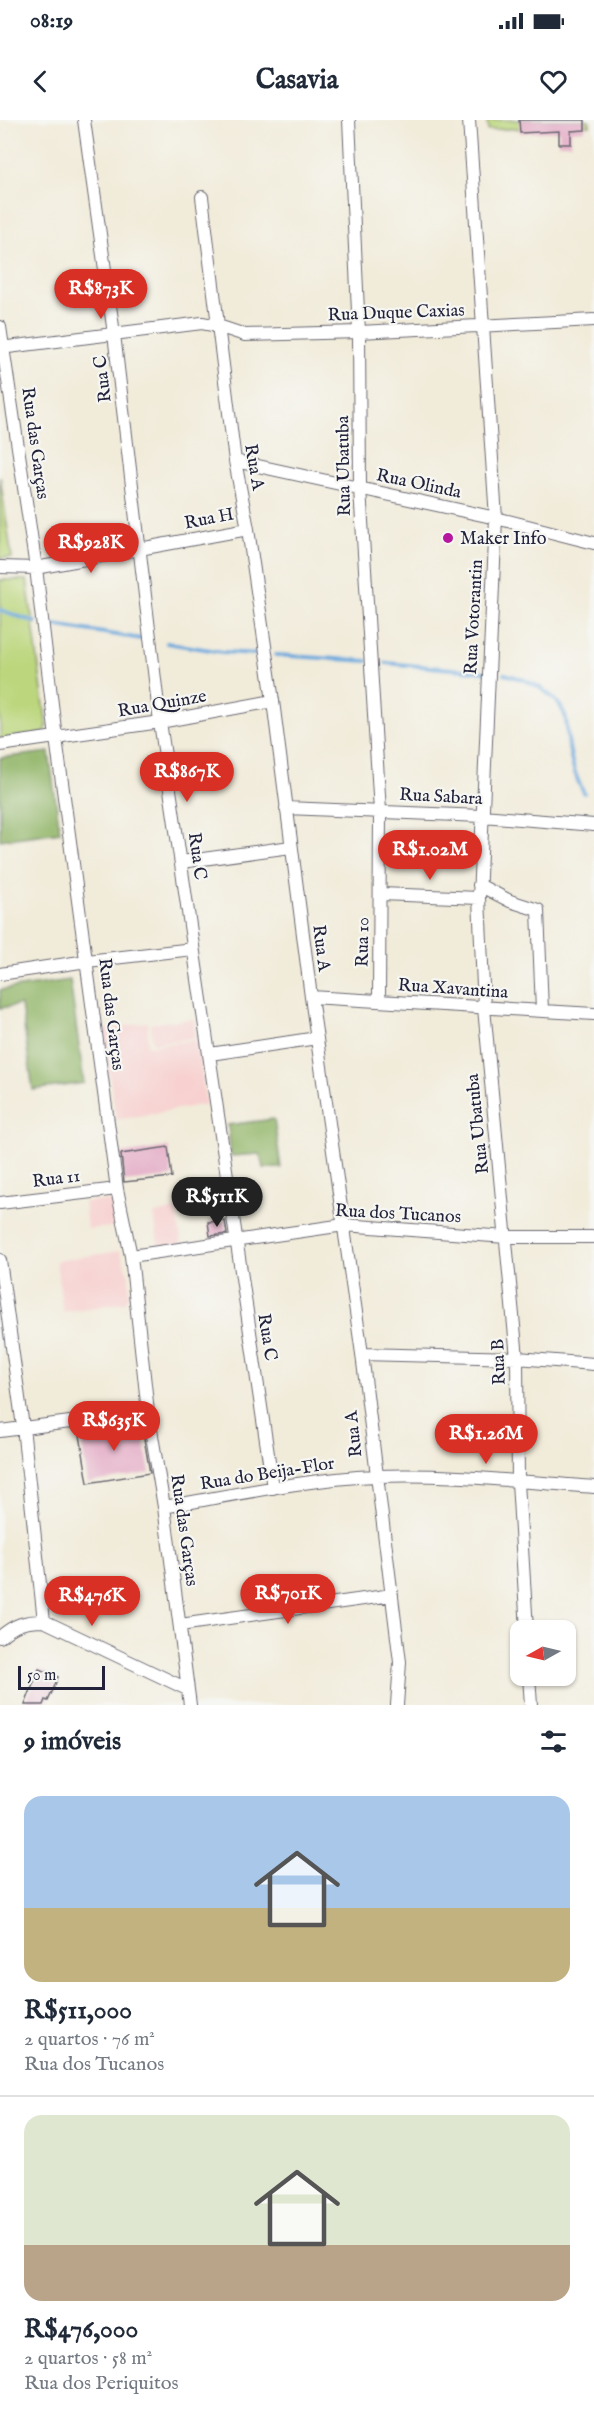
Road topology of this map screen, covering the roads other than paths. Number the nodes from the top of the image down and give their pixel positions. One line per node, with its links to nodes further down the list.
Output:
1 (84, 120): 10 (street, Rua C)
2 (349, 120): 9 (street, Rua Ubatuba)
3 (469, 120): 7 (street, Rua Votorantin)
4 (202, 197): 6 (street, Rua A)
5 (594, 320): 7 (street, Rua Duque Caxias)
6 (218, 326): 9 (street, Rua Duque Caxias); 10 (street, Rua Duque Caxias); 12 (street, Rua A)
7 (484, 326): 9 (street, Rua Duque Caxias); 14 (street, Rua Votorantin)
8 (0, 327): 11 (street, Rua das Garças)
9 (359, 332): 13 (street, Rua Ubatuba)
10 (114, 334): 11 (street, Rua Duque Caxias); 17 (street, Rua C)
11 (2, 347): 19 (street, Rua das Garças)
12 (235, 461): 13 (street, Rua Olinda); 15 (street, Rua A)
13 (360, 489): 14 (street, Rua Olinda); 25 (street, Rua Ubatuba)
14 (496, 518): 16 (street, Rua Olinda); 26 (street, Rua Votorantin)
15 (248, 529): 17 (street, Rua H); 20 (street, Rua A)
16 (594, 543)
17 (141, 549): 19 (street, Rua H); 21 (street, Rua C)
18 (0, 567): 19 (street, Rua H)
19 (36, 568): 22 (street, Rua das Garças)
20 (273, 701): 21 (street, Rua Quinze); 24 (street, Rua A)
21 (160, 722): 22 (street, Rua Quinze); 29 (street, Rua C)
22 (56, 738): 23 (street, Rua Quinze); 33 (street, Rua das Garças)
23 (0, 745)
24 (286, 808): 25 (street, Rua Sabara); 28 (street, Rua A)
25 (380, 811): 26 (street, Rua Sabara); 31 (street, Rua 10)
26 (482, 816): 27 (street, Rua Sabara); 30 (street, Rua Votorantin)
27 (594, 825)
28 (291, 847): 29 (street); 35 (street, Rua A)
29 (181, 862): 32 (street, Rua C)
30 (479, 891): 31 (street); 37 (street, Rua Votorantin); 38 (street)
31 (381, 894): 36 (street, Rua 10)
32 (194, 949): 33 (street); 41 (street, Rua C)
33 (87, 961): 34 (street); 42 (street, Rua das Garças)
34 (0, 974)
35 (310, 997): 36 (street, Rua Xavantina); 40 (street, Rua A)
36 (379, 1001): 37 (street, Rua Xavantina)
37 (484, 1008): 38 (street, Rua Xavantina); 45 (street, Rua Ubatuba)
38 (542, 1011): 39 (street, Rua Xavantina)
39 (594, 1014)
40 (317, 1038): 41 (street); 44 (street, Rua A)
41 (210, 1054): 47 (street, Rua C)
42 (117, 1189): 43 (street, Rua 11); 48 (street, Rua das Garças)
43 (0, 1203)
44 (344, 1225): 45 (street, Rua dos Tucanos); 47 (street, Rua dos Tucanos); 50 (street, Rua A)
45 (506, 1237): 46 (street, Rua dos Tucanos); 51 (street, Rua B)
46 (594, 1237)
47 (236, 1240): 48 (street, Rua dos Tucanos); 59 (street, Rua C)
48 (131, 1256): 53 (street, Rua das Garças)
49 (0, 1260): 54 (street)
50 (362, 1354): 51 (street); 56 (street, Rua A)
51 (517, 1358): 52 (street); 57 (street, Rua B)
52 (594, 1364)
53 (148, 1412): 54 (street); 60 (street, Rua das Garças)
54 (23, 1427): 55 (street); 63 (street)
55 (0, 1431)
56 (376, 1476): 57 (street, Rua do Beija-Flor); 59 (street, Rua do Beija-Flor); 61 (street, Rua A)
57 (518, 1482): 58 (street, Rua do Beija-Flor); 62 (street, Rua B)
58 (594, 1487)
59 (273, 1488): 60 (street, Rua do Beija-Flor)
60 (164, 1507): 64 (street, Rua das Garças)
61 (392, 1595): 64 (street); 69 (street, Rua A)
62 (526, 1620)
63 (44, 1621): 65 (street); 67 (street)
64 (180, 1625): 67 (street, Rua das Garças)
65 (0, 1637)
66 (530, 1686): 70 (street)
67 (187, 1689): 68 (street, Rua das Garças)
68 (190, 1705)
69 (397, 1705)
70 (531, 1705)

